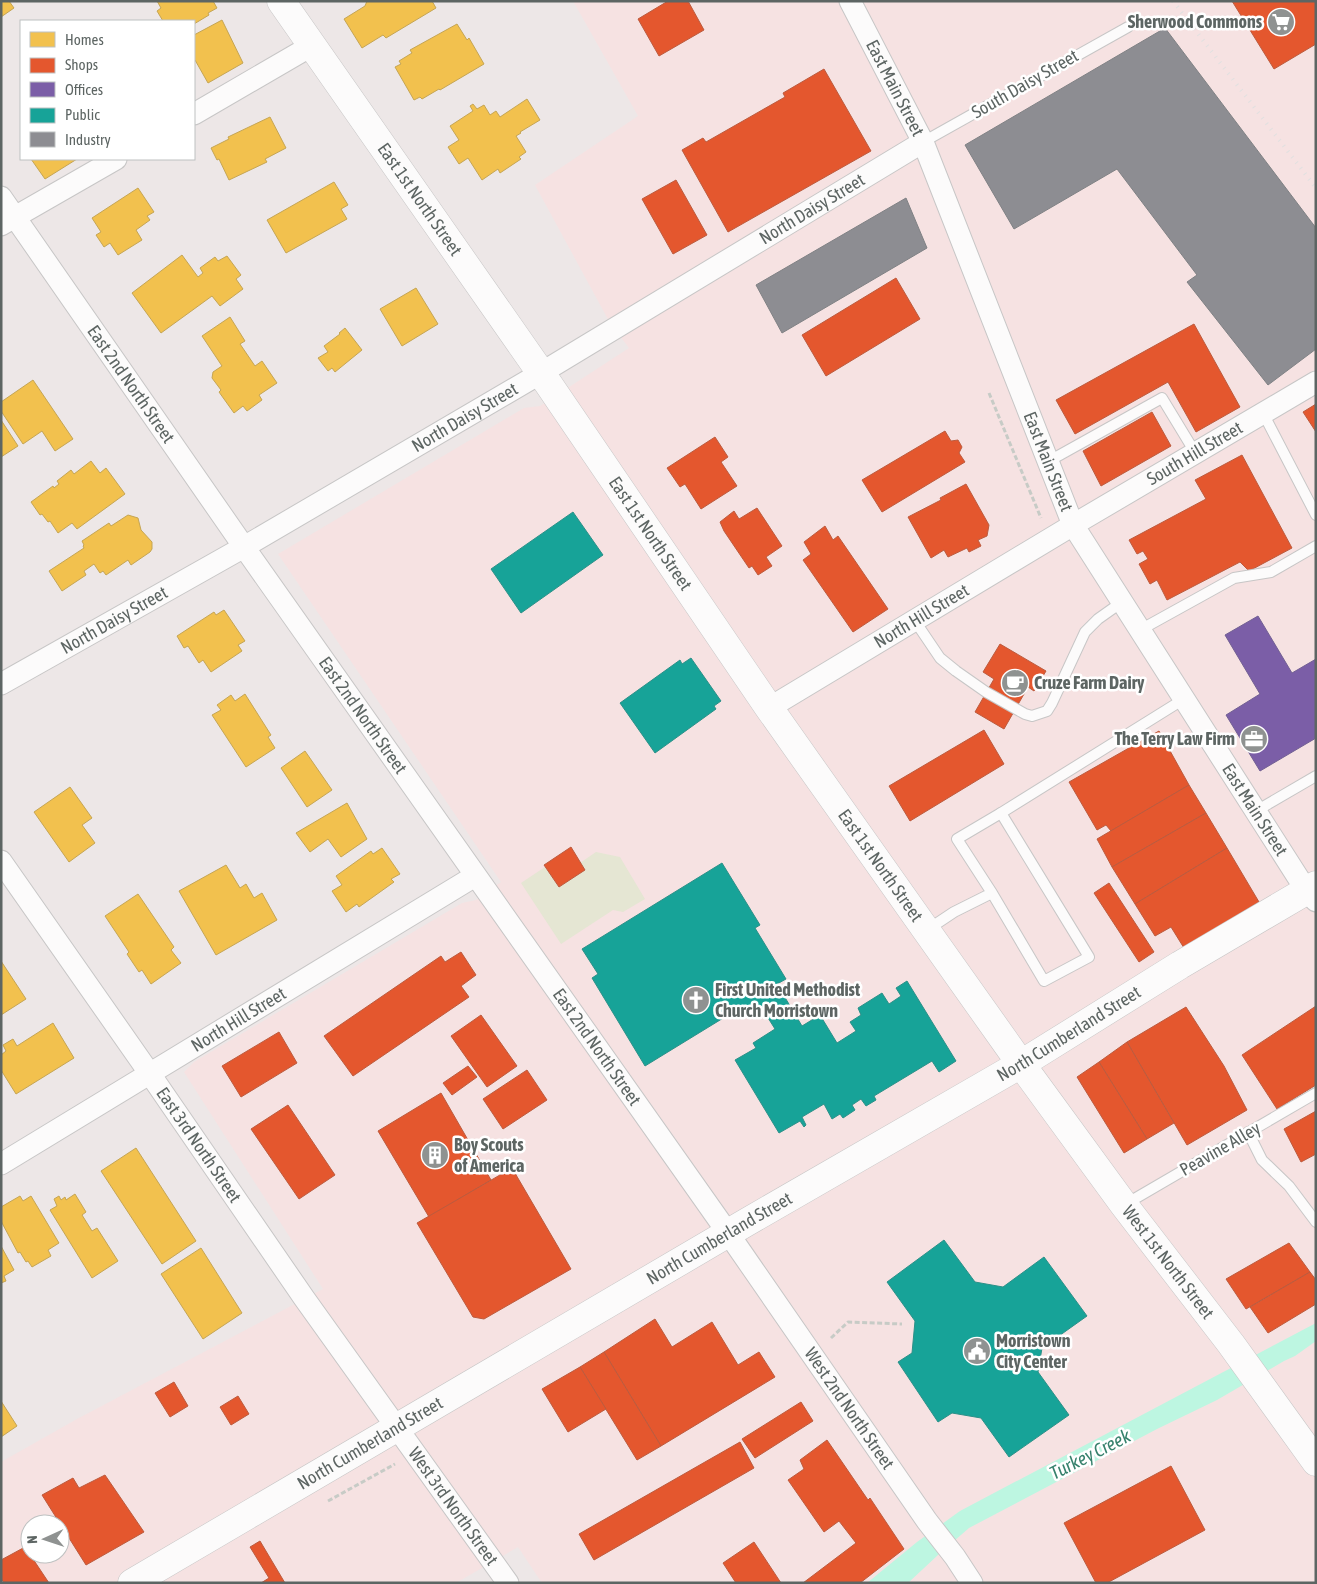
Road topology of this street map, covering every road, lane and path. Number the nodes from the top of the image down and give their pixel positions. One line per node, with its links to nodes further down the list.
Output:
1 (280, 1): 4 (main road, East 1st North Street)
2 (850, 1): 6 (street, East Main Street)
3 (1128, 26): 6 (lane, South Daisy Street)
4 (311, 46): 5 (street); 10 (main road, East 1st North Street)
5 (195, 113)
6 (923, 142): 10 (street, North Daisy Street); 15 (street, East Main Street)
7 (114, 160): 9 (street)
8 (1, 197): 9 (street, East 2nd North Street)
9 (8, 221): 20 (street, East 2nd North Street)
10 (541, 373): 20 (street, North Daisy Street); 26 (main road, East 1st North Street)
11 (1316, 382): 13 (street, South Hill Street)
12 (989, 393): 17 (path)
13 (1263, 413): 14 (street, South Hill Street); 16 (lane)
14 (1196, 454): 15 (lane); 18 (street, South Hill Street)
15 (1049, 461): 18 (street, East Main Street)
16 (1316, 515)
17 (1042, 520)
18 (1073, 525): 21 (street, East Main Street); 22 (street, North Hill Street)
19 (1316, 546): 23 (lane)
20 (244, 547): 24 (street, North Daisy Street); 31 (street, East 2nd North Street)
21 (1122, 602): 22 (lane); 23 (street, East Main Street)
22 (915, 621): 26 (street, North Hill Street)
23 (1140, 630): 25 (street, East Main Street)
24 (1, 684)
25 (1184, 699): 28 (street, East Main Street); 29 (lane)
26 (769, 708): 34 (main road, East 1st North Street)
27 (1316, 776): 28 (lane)
28 (1256, 811): 32 (street, East Main Street)
29 (1000, 813): 33 (lane); 33 (lane)
30 (1, 862): 36 (street, East 3rd North Street)
31 (475, 876): 36 (street, North Hill Street); 42 (street, East 2nd North Street)
32 (1313, 892): 35 (main road, North Cumberland Street)
33 (992, 893): 34 (lane)
34 (926, 930): 35 (main road, East 1st North Street)
35 (1021, 1064): 40 (main road, West 1st North Street); 42 (main road, North Cumberland Street)
36 (150, 1074): 39 (street, North Hill Street); 45 (street, East 3rd North Street)
37 (1316, 1093): 38 (lane, Peavine Alley)
38 (1248, 1132): 40 (lane, Peavine Alley); 41 (lane)
39 (1, 1164)
40 (1124, 1205): 47 (main road, West 1st North Street)
41 (1316, 1222)
42 (728, 1233): 45 (main road, North Cumberland Street); 51 (street, West 2nd North Street)
43 (902, 1324): 44 (path)
44 (832, 1338)
45 (397, 1428): 49 (main road, North Cumberland Street); 50 (street, West 3rd North Street)
46 (402, 1460): 48 (path)
47 (1316, 1462)
48 (326, 1503)
49 (132, 1583)
50 (508, 1583)
51 (972, 1583)

